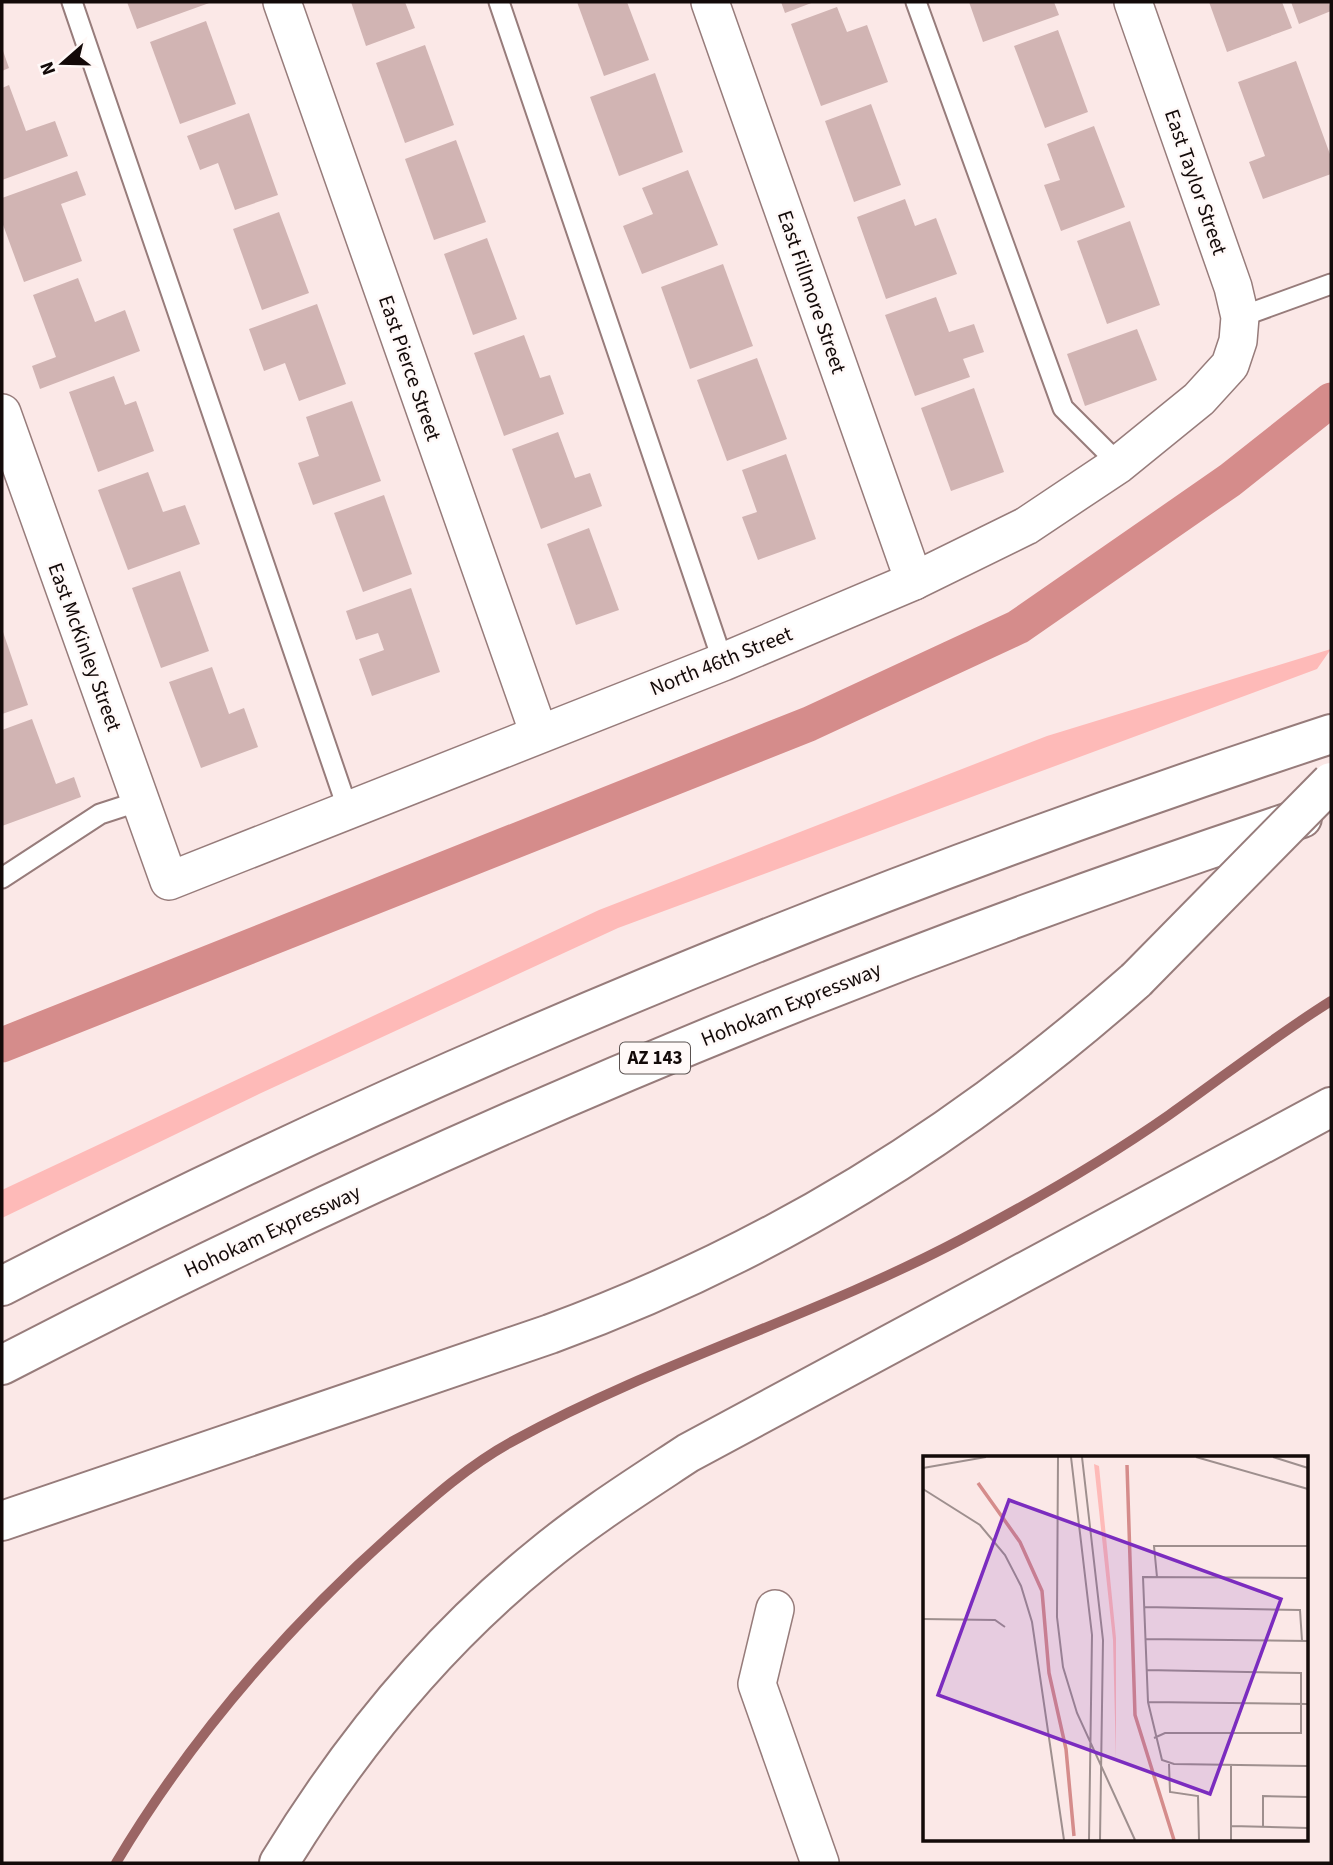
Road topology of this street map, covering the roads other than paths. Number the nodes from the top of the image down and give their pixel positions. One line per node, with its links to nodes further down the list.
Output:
1 (72, 2): 19 (lane)
2 (282, 2): 14 (street, East Pierce Street)
3 (499, 2): 13 (lane)
4 (710, 2): 12 (street, East Fillmore Street)
5 (916, 2): 11 (lane)
6 (1133, 2): 8 (street, East Taylor Street)
7 (1331, 285): 8 (lane)
8 (1240, 317): 9 (street, East Taylor Street)
9 (1230, 365): 11 (street, North 46th Street)
10 (2, 413): 17 (street, East McKinley Street)
11 (1119, 464): 12 (street, North 46th Street)
12 (914, 582): 13 (street, North 46th Street)
13 (723, 662): 14 (street, North 46th Street)
14 (539, 734): 19 (street, North 46th Street)
15 (1331, 734): 23 (highway)
16 (1331, 782): 25 (highway, bridge)
17 (140, 801): 20 (lane); 21 (street, East McKinley Street)
18 (1331, 808): 24 (highway, Hohokam Expressway / AZ 143)
19 (348, 810): 21 (street, North 46th Street)
20 (2, 878)
21 (169, 881)
22 (1331, 1107): 27 (highway)
23 (2, 1286)
24 (2, 1365)
25 (2, 1521)
26 (775, 1609): 28 (street)
27 (279, 1863)
28 (820, 1863)

